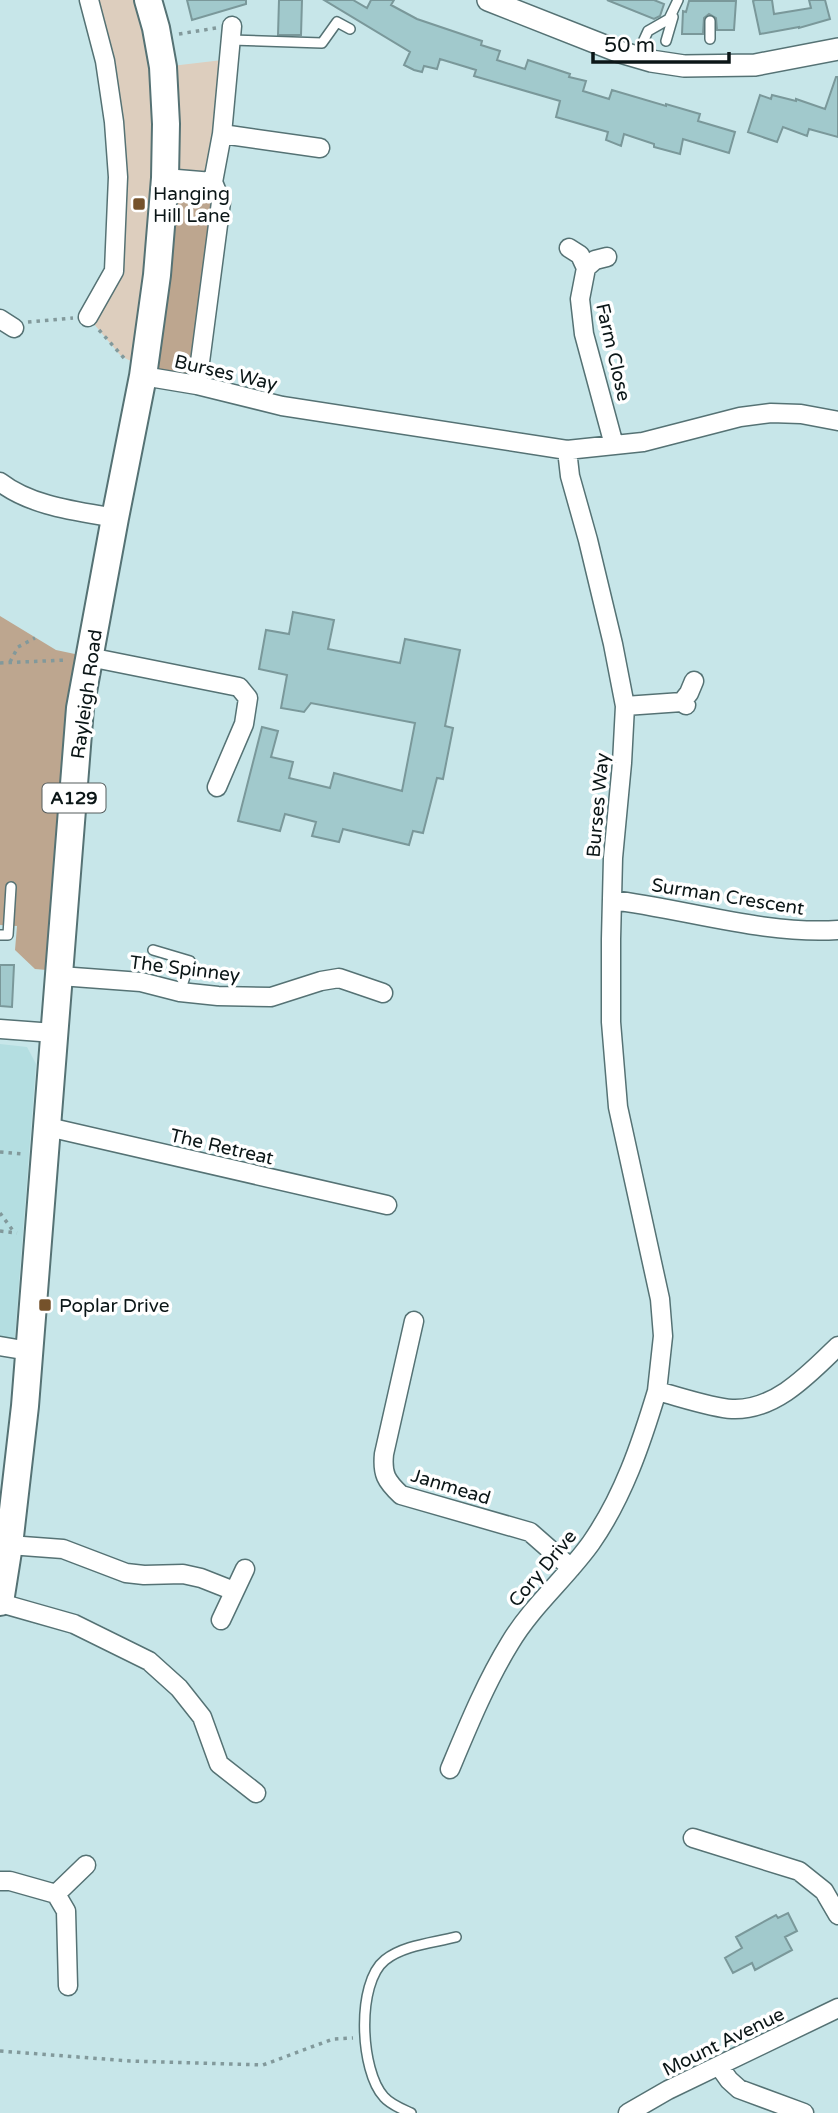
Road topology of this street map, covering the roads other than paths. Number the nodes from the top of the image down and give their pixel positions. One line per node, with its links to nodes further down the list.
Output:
1 (89, 0): 19 (street)
2 (148, 0): 14 (main road, Rayleigh Road / A129)
3 (488, 0): 11 (street)
4 (677, 4): 9 (lane); 11 (lane)
5 (710, 21): 8 (lane)
6 (350, 29): 7 (lane)
7 (232, 33): 12 (street)
8 (710, 39)
9 (666, 41)
10 (838, 49): 11 (street)
11 (636, 57)
12 (222, 134): 13 (street); 15 (street)
13 (320, 148)
14 (165, 178): 15 (street); 20 (main road, Rayleigh Road / A129)
15 (213, 182): 21 (street)
16 (569, 247): 18 (street)
17 (607, 257): 18 (street)
18 (586, 268): 23 (street, Farm Close)
19 (88, 317)
20 (143, 376): 21 (street, Burses Way); 26 (main road, Rayleigh Road / A129)
21 (197, 385): 24 (street, Burses Way)
22 (838, 422): 23 (street)
23 (614, 445): 24 (street)
24 (567, 450): 29 (street, Burses Way)
25 (0, 482): 26 (street)
26 (114, 518): 27 (main road, Rayleigh Road / A129)
27 (89, 657): 30 (street); 36 (main road, Rayleigh Road / A129)
28 (694, 681): 29 (street)
29 (625, 706): 32 (street, Burses Way)
30 (216, 787)
31 (11, 887): 34 (lane)
32 (612, 900): 33 (street, Surman Crescent); 47 (street, Burses Way)
33 (838, 930)
34 (0, 935)
35 (153, 950): 37 (lane)
36 (60, 975): 37 (street, The Spinney); 40 (main road, Rayleigh Road / A129)
37 (180, 992): 38 (street, The Spinney)
38 (383, 993)
39 (0, 1029): 40 (street)
40 (54, 1033): 41 (main road, Rayleigh Road / A129)
41 (48, 1127): 42 (street, The Retreat); 46 (main road, Rayleigh Road / A129)
42 (387, 1205)
43 (414, 1321): 49 (street, Janmead)
44 (0, 1346): 46 (street)
45 (838, 1346): 47 (street)
46 (29, 1351): 48 (main road, Rayleigh Road / A129)
47 (657, 1391): 49 (street, Cory Drive)
48 (9, 1545): 51 (street); 52 (main road, Rayleigh Road / A129)
49 (570, 1568): 54 (street, Cory Drive)
50 (244, 1569): 51 (street)
51 (234, 1591): 53 (street)
52 (0, 1603): 55 (street)
53 (221, 1620)
54 (450, 1769)
55 (256, 1793)
56 (693, 1838): 60 (street)
57 (86, 1865): 59 (street)
58 (0, 1881): 59 (street)
59 (56, 1894): 62 (street)
60 (838, 1914)
61 (456, 1937): 65 (lane)
62 (68, 1986)
63 (838, 2008): 64 (street, Mount Avenue)
64 (719, 2066): 66 (street, Mount Avenue); 67 (street)
65 (411, 2113)
66 (628, 2113)
67 (804, 2113)

